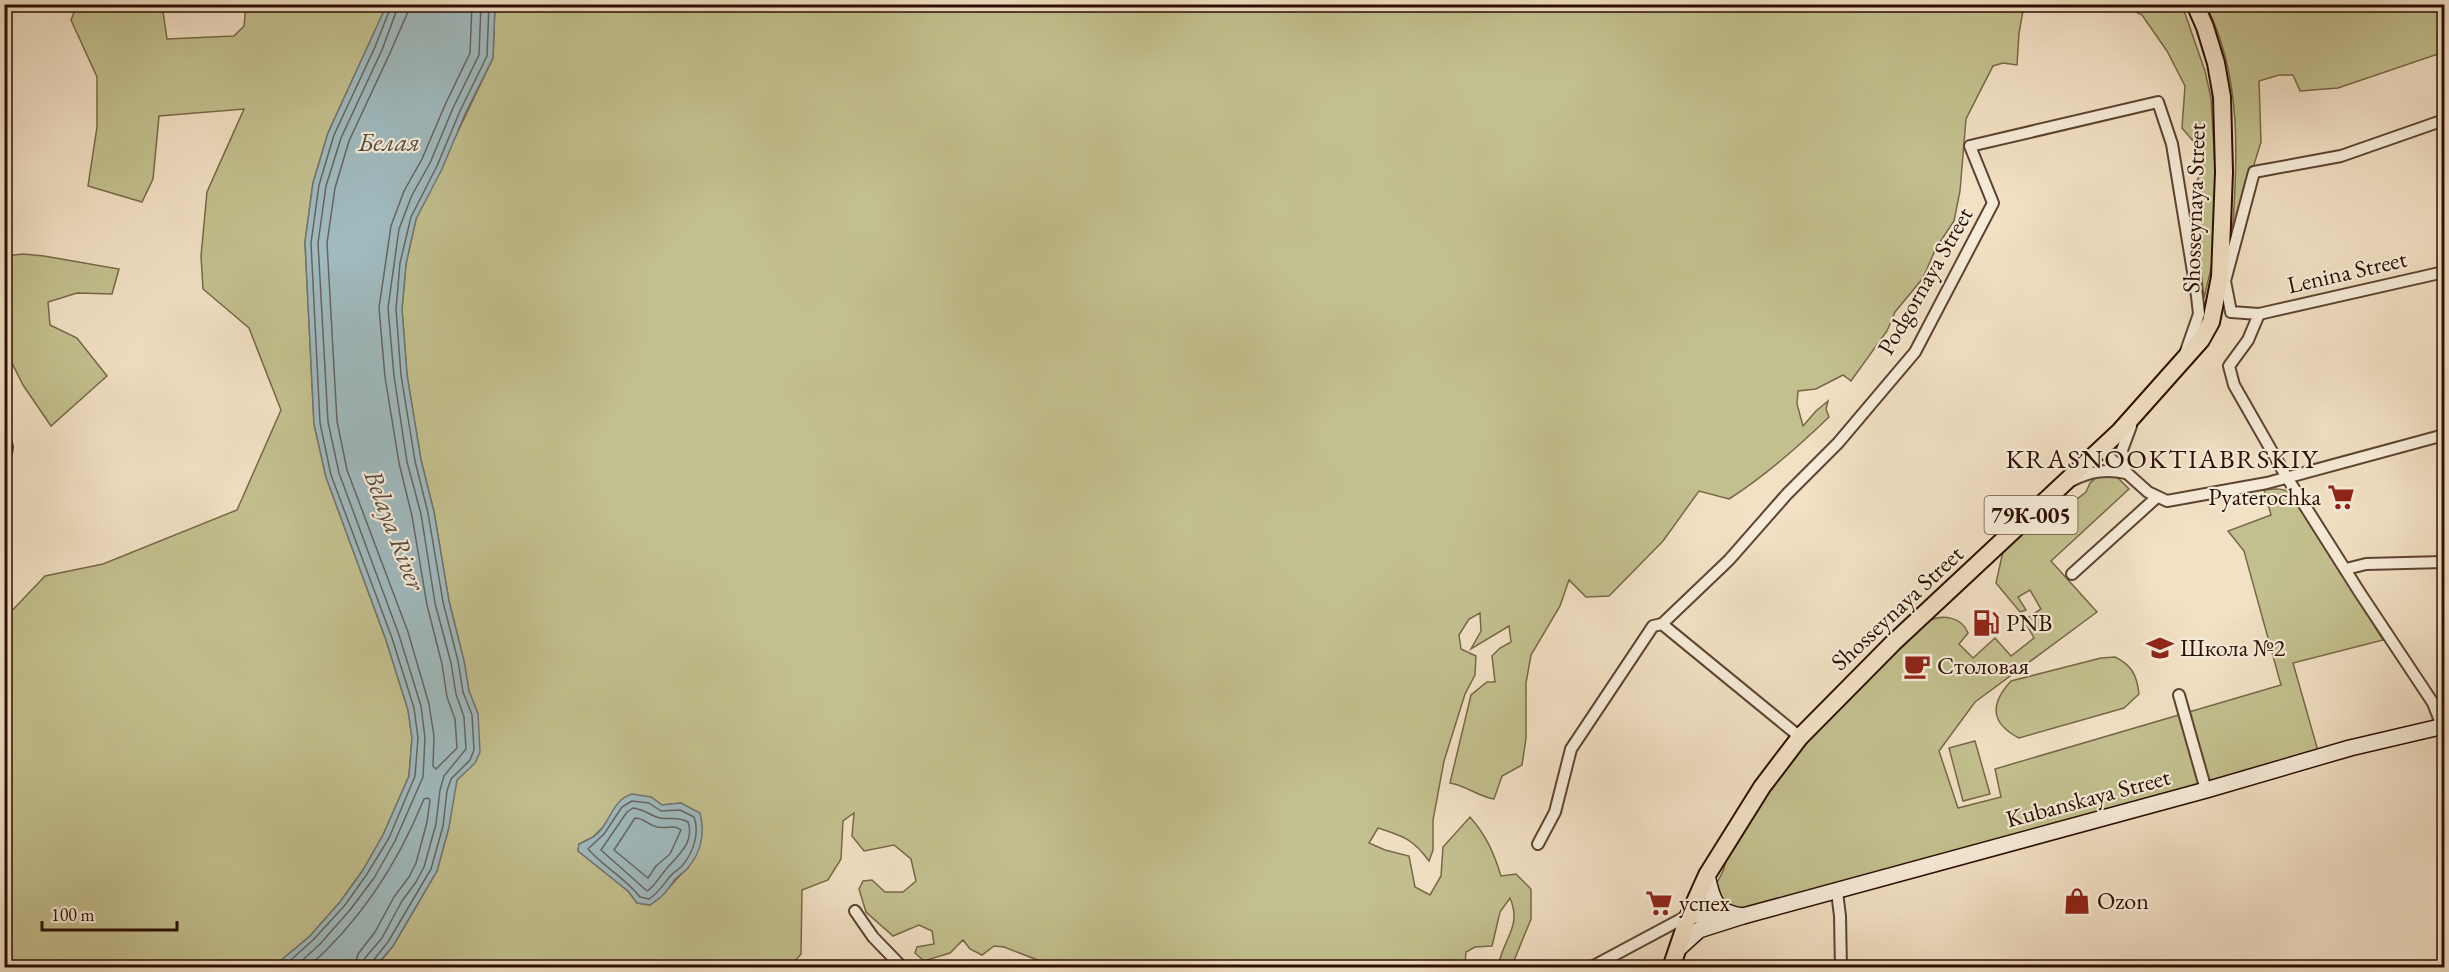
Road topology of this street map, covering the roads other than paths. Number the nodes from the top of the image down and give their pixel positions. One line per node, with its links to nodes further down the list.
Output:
1 (2195, 4): 5 (main road, Shosseynaya Street / 79К-005)
2 (2445, 120): 4 (street)
3 (2445, 272): 4 (street, Lenina Street)
4 (2259, 314): 12 (street)
5 (2183, 362): 6 (main road, Shosseynaya Street / 79К-005); 18 (street, Podgornaya Street)
6 (2142, 408): 9 (main road, Shosseynaya Street / 79К-005); 11 (street)
7 (2445, 435): 12 (street)
8 (4, 437): 10 (street)
9 (2100, 449): 11 (street); 13 (main road, Shosseynaya Street / 79К-005)
10 (4, 464)
11 (2126, 473): 13 (street); 14 (street)
12 (2286, 476): 14 (street); 16 (street)
13 (2062, 486): 21 (main road, Shosseynaya Street / 79К-005)
14 (2157, 497): 17 (street)
15 (2445, 562): 16 (street)
16 (2346, 569): 20 (street)
17 (2072, 574)
18 (1662, 624): 21 (street); 23 (street, Podgornaya Street)
19 (2180, 696): 22 (street)
20 (2443, 726): 22 (main road, Kubanskaya Street)
21 (1800, 737): 24 (main road, Shosseynaya Street / 79К-005)
22 (2206, 790): 25 (main road, Kubanskaya Street)
23 (1539, 844)
24 (1707, 875): 27 (main road, Shosseynaya Street / 79К-005); 28 (main road)
25 (1837, 892): 28 (main road, Kubanskaya Street); 32 (street)
26 (855, 911): 30 (street)
27 (1689, 915): 28 (main road); 29 (main road, Shosseynaya Street / 79К-005); 31 (street)
28 (1743, 916): 29 (main road)
29 (1673, 960)
30 (903, 968)
31 (1590, 968)
32 (1841, 968)

